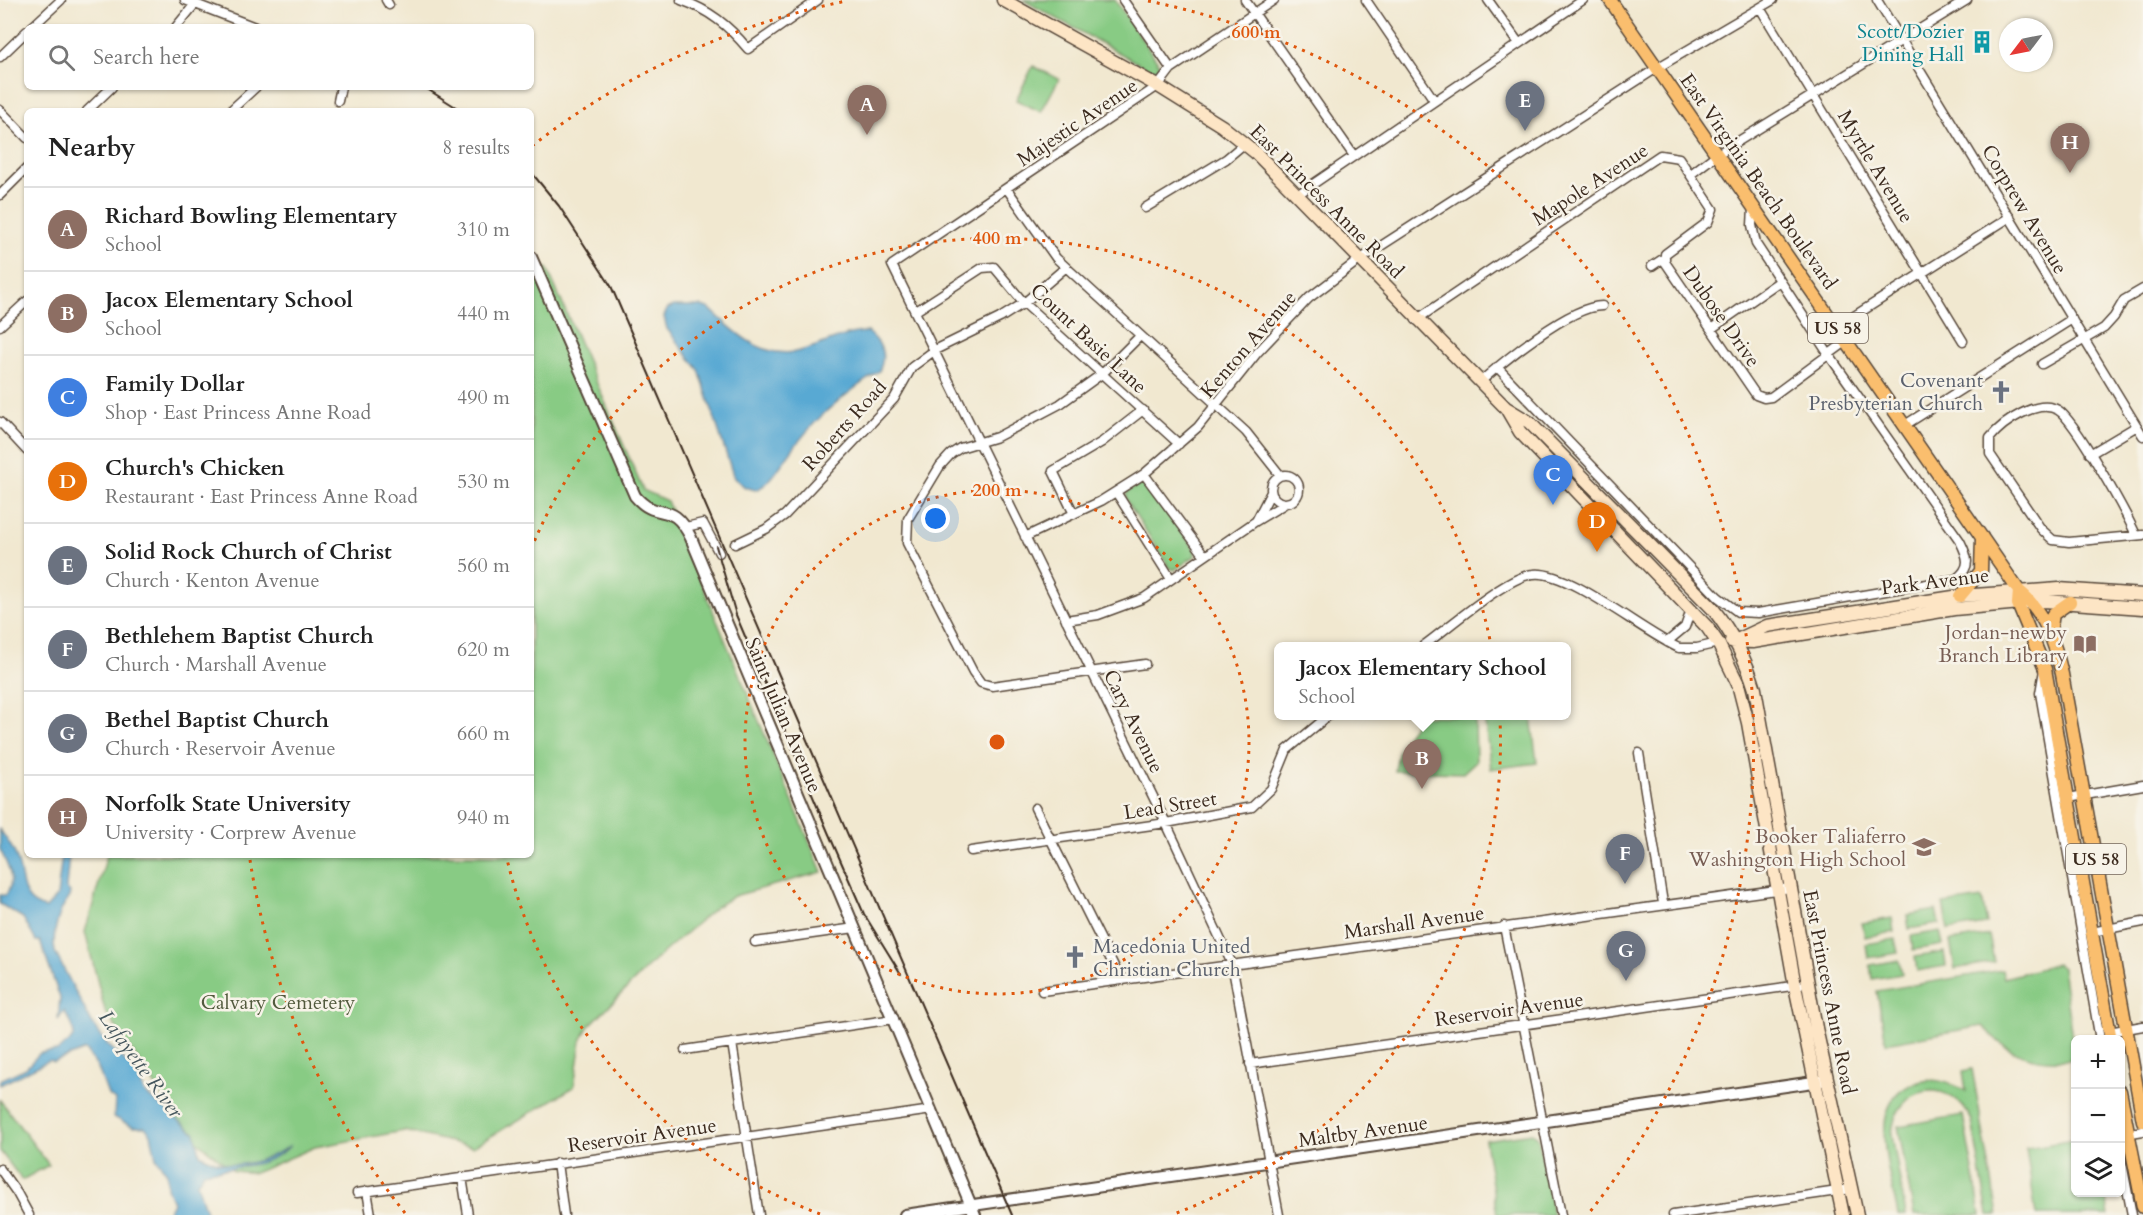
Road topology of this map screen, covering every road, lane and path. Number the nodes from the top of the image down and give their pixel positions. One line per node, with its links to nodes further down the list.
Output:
1 (61, 0): 19 (street)
2 (185, 0): 16 (street)
3 (681, 0): 4 (street)
4 (818, 0)
5 (1003, 0): 28 (main road, East Princess Anne Road)
6 (1123, 0): 27 (street)
7 (1245, 0): 18 (street)
8 (1275, 0): 18 (street, Majestic Avenue)
9 (1366, 0): 33 (street)
10 (1488, 0): 24 (street)
11 (1583, 0): 24 (street)
12 (1610, 0): 26 (main road, East Virginia Beach Boulevard / US 58)
13 (1773, 0): 17 (street, Kenton Avenue)
14 (1877, 0): 23 (street, Corprew Avenue)
15 (1967, 0): 23 (street)
16 (195, 4): 20 (street); 21 (street)
17 (1760, 8): 26 (street, Kenton Avenue); 32 (street, Myrtle Avenue)
18 (1255, 14): 27 (street, Majestic Avenue); 41 (street)
19 (35, 24)
20 (178, 24)
21 (247, 24)
22 (24, 34): 25 (street)
23 (1902, 40): 32 (street); 49 (street, Corprew Avenue)
24 (1518, 42): 33 (street)
25 (0, 57)
26 (1657, 68): 40 (main road, East Virginia Beach Boulevard / US 58); 51 (street, Kenton Avenue)
27 (1171, 69): 28 (street, Majestic Avenue)
28 (1158, 86): 39 (main road, East Princess Anne Road); 44 (street, Majestic Avenue)
29 (109, 90): 35 (street)
30 (253, 90): 36 (street)
31 (340, 90): 34 (street)
32 (1812, 94): 40 (street); 56 (street, Myrtle Avenue)
33 (1434, 100): 41 (street)
34 (338, 101)
35 (90, 108)
36 (233, 108)
37 (0, 110): 38 (street)
38 (24, 135)
39 (1245, 143): 46 (main road, East Princess Anne Road); 47 (street)
40 (1716, 155): 43 (street); 48 (main road, East Virginia Beach Boulevard / US 58)
41 (1353, 156): 46 (street)
42 (24, 171): 45 (street)
43 (1691, 174): 50 (street, Dubose Drive); 64 (street, Mapole Avenue)
44 (1007, 189): 53 (street, Majestic Avenue); 55 (street)
45 (0, 195)
46 (1297, 195): 51 (main road, East Princess Anne Road)
47 (1145, 208)
48 (1753, 208): 57 (street); 66 (main road, East Virginia Beach Boulevard / US 58)
49 (2010, 217): 56 (street); 63 (street, Corprew Avenue)
50 (1664, 258): 54 (street); 67 (street, Dubose Drive)
51 (1359, 260): 64 (main road, East Princess Anne Road); 78 (street, Kenton Avenue)
52 (534, 264): 96 (street)
53 (892, 265): 62 (street, Cary Avenue)
54 (1652, 266)
55 (1065, 268): 59 (street, Roberts Road); 68 (street)
56 (1922, 273): 66 (street); 71 (street, Myrtle Avenue)
57 (1780, 281): 67 (street); 73 (street)
58 (2143, 289): 69 (street)
59 (1024, 303): 62 (street, Count Basie Lane); 72 (street, Roberts Road); 76 (street, Count Basie Lane)
60 (24, 304): 65 (street)
61 (1602, 306): 75 (street)
62 (916, 311): 72 (street, Cary Avenue)
63 (2072, 319): 69 (street, Corprew Avenue); 82 (street)
64 (1416, 320): 77 (main road, East Princess Anne Road)
65 (0, 326)
66 (1837, 327): 70 (main road, East Virginia Beach Boulevard / US 58)
67 (1711, 329): 73 (street, Dubose Drive)
68 (1139, 337): 76 (street); 78 (street)
69 (2084, 337): 74 (street); 83 (street, Corprew Avenue)
70 (1847, 341): 73 (street, Dubose Drive); 82 (main road, East Virginia Beach Boulevard / US 58)
71 (1964, 341)
72 (935, 350): 85 (street, Cary Avenue); 100 (street, Roberts Road)
73 (1829, 355): 104 (street)
74 (2042, 364)
75 (1497, 367): 77 (street); 104 (street)
76 (1103, 373): 80 (street, Count Basie Lane); 85 (street)
77 (1480, 382): 79 (main road, East Princess Anne Road)
78 (1216, 405): 86 (street, Kenton Avenue); 90 (street)
79 (1506, 408): 111 (main road, East Princess Anne Road); 113 (main road, East Princess Anne Road)
80 (1143, 410): 86 (street, Count Basie Lane); 94 (street)
81 (0, 422): 87 (street)
82 (1905, 425): 99 (main road, East Virginia Beach Boulevard / US 58)
83 (2137, 426): 84 (street, Corprew Avenue); 88 (street)
84 (2143, 436)
85 (978, 443): 98 (street, Cary Avenue); 120 (street)
86 (1179, 444): 89 (street, Kenton Avenue)
87 (24, 448)
88 (2090, 454): 97 (street); 97 (street)
89 (1143, 474): 91 (street, Kenton Avenue); 102 (street)
90 (1280, 475): 92 (street); 93 (street)
91 (1116, 492): 94 (street, Kenton Avenue); 103 (street)
92 (1271, 492): 93 (street); 95 (street)
93 (1286, 503): 95 (street)
94 (1074, 514): 98 (street, Kenton Avenue)
95 (1256, 521): 102 (street)
96 (686, 527): 101 (street); 135 (street, Saint Julian Avenue)
97 (2140, 535)
98 (1025, 537): 112 (street, Cary Avenue)
99 (1982, 537): 106 (main road); 107 (main road, East Virginia Beach Boulevard / US 58)
100 (735, 544)
101 (719, 553)
102 (1205, 556): 103 (street)
103 (1171, 579): 112 (street)
104 (1951, 581): 106 (street)
105 (2143, 594): 107 (main road, Park Avenue)
106 (1960, 596): 107 (main road, Park Avenue); 113 (main road, Park Avenue)
107 (2019, 597): 108 (main road, Park Avenue); 113 (main road, Park Avenue); 119 (main road, East Virginia Beach Boulevard / US 58)
108 (2033, 602): 109 (main road, Park Avenue); 114 (main road, US 58)
109 (2070, 602): 110 (main road, Park Avenue); 114 (main road)
110 (2143, 608)
111 (1691, 610): 116 (street); 117 (main road, East Princess Anne Road)
112 (1066, 621): 120 (street, Cary Avenue)
113 (1735, 640): 117 (main road, Park Avenue); 131 (main road, East Princess Anne Road)
114 (2051, 640): 124 (main road, US 58)
115 (1429, 642): 116 (street)
116 (1667, 642): 117 (street)
117 (1718, 643): 130 (main road, East Princess Anne Road)
118 (1145, 664): 120 (street)
119 (2044, 669): 125 (main road, East Virginia Beach Boulevard / US 58); 148 (street)
120 (1092, 672): 127 (street, Cary Avenue)
121 (1323, 720): 127 (street, Lead Street)
122 (1639, 753): 132 (street)
123 (2143, 784): 124 (street)
124 (2084, 795): 125 (street); 136 (main road, US 58)
125 (2068, 798): 137 (main road, East Virginia Beach Boulevard / US 58)
126 (1035, 808): 128 (street)
127 (1166, 823): 128 (street, Lead Street); 139 (street, Cary Avenue)
128 (1051, 839): 129 (street, Lead Street); 140 (street)
129 (971, 851)
130 (1776, 887): 131 (street, Marshall Avenue); 132 (street, Marshall Avenue); 142 (main road, East Princess Anne Road)
131 (1790, 888): 141 (main road, East Princess Anne Road)
132 (1663, 903): 134 (street, Marshall Avenue)
133 (2143, 922): 136 (street)
134 (1504, 926): 139 (street, Marshall Avenue); 145 (street)
135 (855, 928): 138 (street); 144 (street, Saint Julian Avenue)
136 (2108, 929): 137 (street); 147 (main road, US 58)
137 (2092, 932): 149 (main road, East Virginia Beach Boulevard / US 58)
138 (755, 942)
139 (1232, 964): 140 (street, Marshall Avenue); 153 (street, Cary Avenue)
140 (1121, 980): 143 (street, Marshall Avenue)
141 (1808, 984): 142 (street, Reservoir Avenue); 154 (main road, East Princess Anne Road)
142 (1795, 986): 145 (street, Reservoir Avenue); 155 (main road, East Princess Anne Road)
143 (1042, 991)
144 (894, 1019): 151 (street); 156 (street, Saint Julian Avenue)
145 (1522, 1023): 153 (street, Reservoir Avenue); 158 (street)
146 (2143, 1026): 147 (street)
147 (2126, 1029): 150 (street); 157 (main road, US 58)
148 (2107, 1035)
149 (2107, 1035)
150 (2112, 1035)
151 (732, 1043): 152 (street); 161 (street)
152 (685, 1050)
153 (1250, 1064): 162 (street, Cary Avenue)
154 (1827, 1080): 155 (street, Maltby Avenue); 167 (main road, East Princess Anne Road)
155 (1814, 1082): 158 (street, Maltby Avenue); 169 (main road, East Princess Anne Road)
156 (932, 1110): 161 (street, Reservoir Avenue); 172 (street, Saint Julian Avenue)
157 (2143, 1121)
158 (1541, 1123): 162 (street, Maltby Avenue); 180 (street)
159 (2143, 1131): 160 (street)
160 (2125, 1134): 171 (main road)
161 (747, 1136): 163 (street, Reservoir Avenue); 177 (street)
162 (1269, 1162): 172 (street, Maltby Avenue); 179 (street, Cary Avenue)
163 (557, 1163): 166 (street, Reservoir Avenue); 176 (street)
164 (0, 1169): 173 (street)
165 (2125, 1176): 184 (street)
166 (462, 1177): 168 (street, Reservoir Avenue); 175 (street)
167 (1851, 1189): 169 (street); 183 (main road, East Princess Anne Road)
168 (367, 1191): 170 (street, Reservoir Avenue); 174 (street)
169 (1838, 1191): 181 (street); 182 (main road, East Princess Anne Road)
170 (357, 1193)
171 (2143, 1207)
172 (973, 1210): 178 (street, Maltby Avenue)
173 (29, 1215)
174 (371, 1215)
175 (468, 1215)
176 (564, 1215)
177 (759, 1215)
178 (905, 1215)
179 (1279, 1215)
180 (1561, 1215)
181 (1673, 1215)
182 (1843, 1215)
183 (1857, 1215)
184 (2132, 1215)

